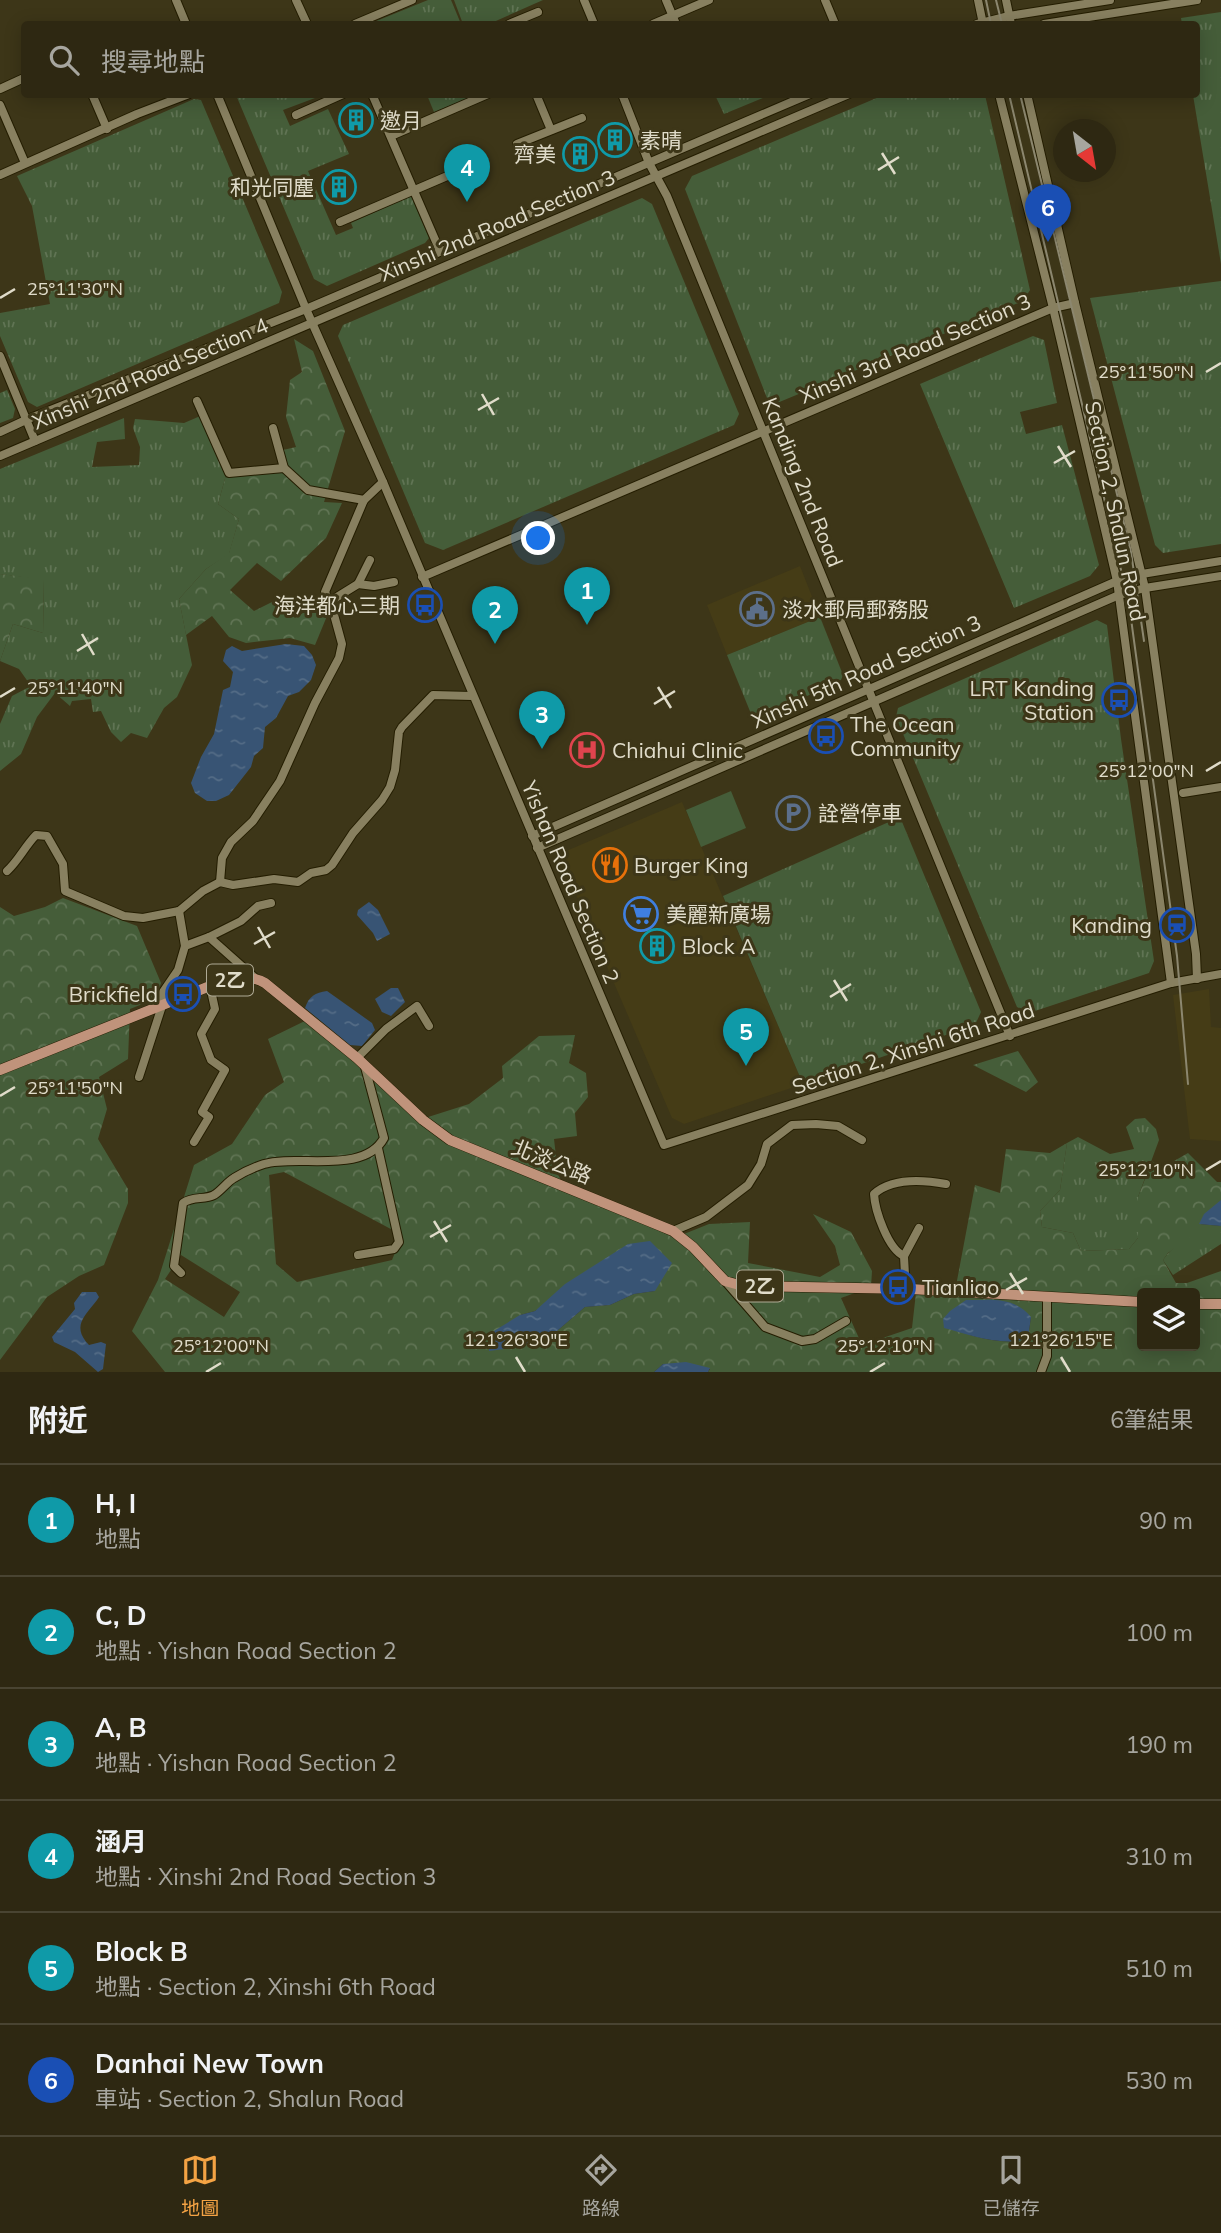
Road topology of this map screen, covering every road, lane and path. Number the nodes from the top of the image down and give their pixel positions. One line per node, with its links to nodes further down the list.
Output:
1 (176, 0): 15 (street)
2 (296, 0): 16 (street)
3 (412, 0): 17 (street)
4 (584, 0): 19 (street)
5 (666, 0): 13 (street)
6 (709, 0): 13 (street)
7 (825, 0): 20 (street)
8 (978, 0): 21 (street)
9 (1006, 0): 14 (street)
10 (1108, 0): 14 (street)
11 (1197, 0): 22 (street)
12 (538, 12): 18 (street)
13 (674, 20)
14 (1010, 20)
15 (186, 21)
16 (306, 21)
17 (362, 21)
18 (516, 21)
19 (593, 21)
20 (834, 21)
21 (981, 21)
22 (1063, 21)
23 (21, 79): 24 (street)
24 (0, 89)
25 (94, 98): 40 (street)
26 (179, 98): 40 (street)
27 (219, 98): 54 (street, Yishan Road Section 2)
28 (335, 98): 38 (street)
29 (374, 98): 42 (street)
30 (479, 98): 42 (street)
31 (538, 98): 41 (street)
32 (624, 98): 45 (street, Kanding 2nd Road)
33 (801, 98): 45 (street, Xinshi 2nd Road Section 3)
34 (839, 98): 48 (street, Xinshi 2nd Road Section 3)
35 (1000, 98): 53 (street, Section 2, Shalun Road)
36 (1028, 98): 52 (street, Section 2, Shalun Road)
37 (0, 105): 44 (street)
38 (296, 115)
39 (582, 118): 41 (street)
40 (107, 129): 44 (street)
41 (551, 130): 43 (street)
42 (391, 136): 49 (street)
43 (517, 144)
44 (25, 163): 47 (street)
45 (649, 163): 48 (street, Kanding 2nd Road); 51 (street, Xinshi 2nd Road Section 3)
46 (459, 171): 49 (street)
47 (0, 175)
48 (656, 175): 55 (street, Xinshi 2nd Road Section 3); 61 (street, Kanding 2nd Road)
49 (415, 191): 50 (street); 51 (street)
50 (340, 222)
51 (440, 251): 54 (street, Xinshi 2nd Road Section 3)
52 (1075, 303): 53 (street, Xinshi 3rd Road Section 3); 69 (street, Section 2, Shalun Road)
53 (1053, 308): 61 (street, Xinshi 3rd Road Section 3); 72 (street, Section 2, Shalun Road)
54 (306, 309): 55 (street, Yishan Road Section 2); 58 (street, Xinshi 2nd Road Section 4)
55 (313, 323): 62 (street, Xinshi 2nd Road Section 4); 65 (street, Yishan Road Section 2)
56 (0, 356): 58 (street)
57 (197, 401): 64 (street)
58 (28, 419): 60 (street, Xinshi 2nd Road Section 4); 62 (street)
59 (273, 428): 64 (street)
60 (0, 432)
61 (763, 432): 71 (street, Xinshi 3rd Road Section 3); 78 (street, Kanding 2nd Road)
62 (35, 441): 63 (street, Xinshi 2nd Road Section 4)
63 (0, 456)
64 (284, 468): 66 (street)
65 (383, 482): 66 (street); 71 (street, Yishan Road Section 2)
66 (364, 499): 77 (street)
67 (370, 560): 74 (street)
68 (1221, 561): 69 (street, Xinshi 5th Road Section 3)
69 (1142, 574): 72 (street, Xinshi 5th Road Section 3); 75 (street, Section 2, Shalun Road)
70 (1221, 576): 75 (street, Xinshi 5th Road Section 3)
71 (422, 577): 79 (street, Yishan Road Section 2)
72 (1117, 580): 76 (street, Section 2, Shalun Road); 78 (street, Xinshi 5th Road Section 3)
73 (394, 582): 74 (street)
74 (358, 584): 77 (street)
75 (1145, 588): 76 (street, Xinshi 5th Road Section 3); 93 (street, Section 2, Shalun Road)
76 (1119, 595): 80 (street, Xinshi 5th Road Section 3); 94 (street, Section 2, Shalun Road)
77 (330, 602): 86 (street)
78 (868, 688): 80 (street, Kanding 2nd Road); 83 (street, Xinshi 5th Road Section 3)
79 (472, 696): 83 (street, Yishan Road Section 2); 86 (street)
80 (874, 702): 84 (street, Xinshi 5th Road Section 3); 98 (street, Kanding 2nd Road)
81 (1221, 787): 82 (street)
82 (1183, 793)
83 (532, 836): 84 (street, Yishan Road Section 2)
84 (537, 848): 105 (street, Yishan Road Section 2)
85 (7, 871): 88 (street)
86 (220, 882): 88 (street)
87 (271, 904): 89 (street)
88 (179, 911): 90 (street)
89 (209, 937): 90 (street); 92 (street)
90 (185, 946): 96 (street)
91 (1221, 974): 93 (street, Section 2, Xinshi 6th Road)
92 (254, 977): 95 (main road, 2乙); 99 (main road, 北淡公路 / 2乙)
93 (1197, 979): 94 (street, Section 2, Xinshi 6th Road)
94 (1171, 983): 98 (street, Section 2, Xinshi 6th Road)
95 (210, 986): 96 (main road, 2乙); 104 (street)
96 (162, 1006): 101 (main road, 2乙); 102 (street)
97 (429, 1026): 99 (street)
98 (1010, 1036): 105 (street, Section 2, Xinshi 6th Road)
99 (357, 1058): 100 (main road, 北淡公路 / 2乙)
100 (365, 1066): 106 (street); 109 (main road, 北淡公路 / 2乙)
101 (0, 1070)
102 (139, 1076)
103 (862, 1140): 109 (street)
104 (194, 1142)
105 (664, 1145)
106 (378, 1149): 110 (street); 112 (street)
107 (946, 1184): 111 (street)
108 (919, 1228): 111 (street)
109 (673, 1231): 113 (main road, 北淡公路 / 2乙)
110 (358, 1255)
111 (904, 1256): 114 (street)
112 (181, 1273)
113 (725, 1281): 114 (main road, 2乙); 119 (street)
114 (910, 1289): 115 (main road, 2乙)
115 (1047, 1298): 116 (main road, 2乙); 120 (street)
116 (1137, 1302)
117 (1200, 1304): 118 (main road)
118 (1220, 1305)
119 (846, 1321)
120 (1041, 1372)

